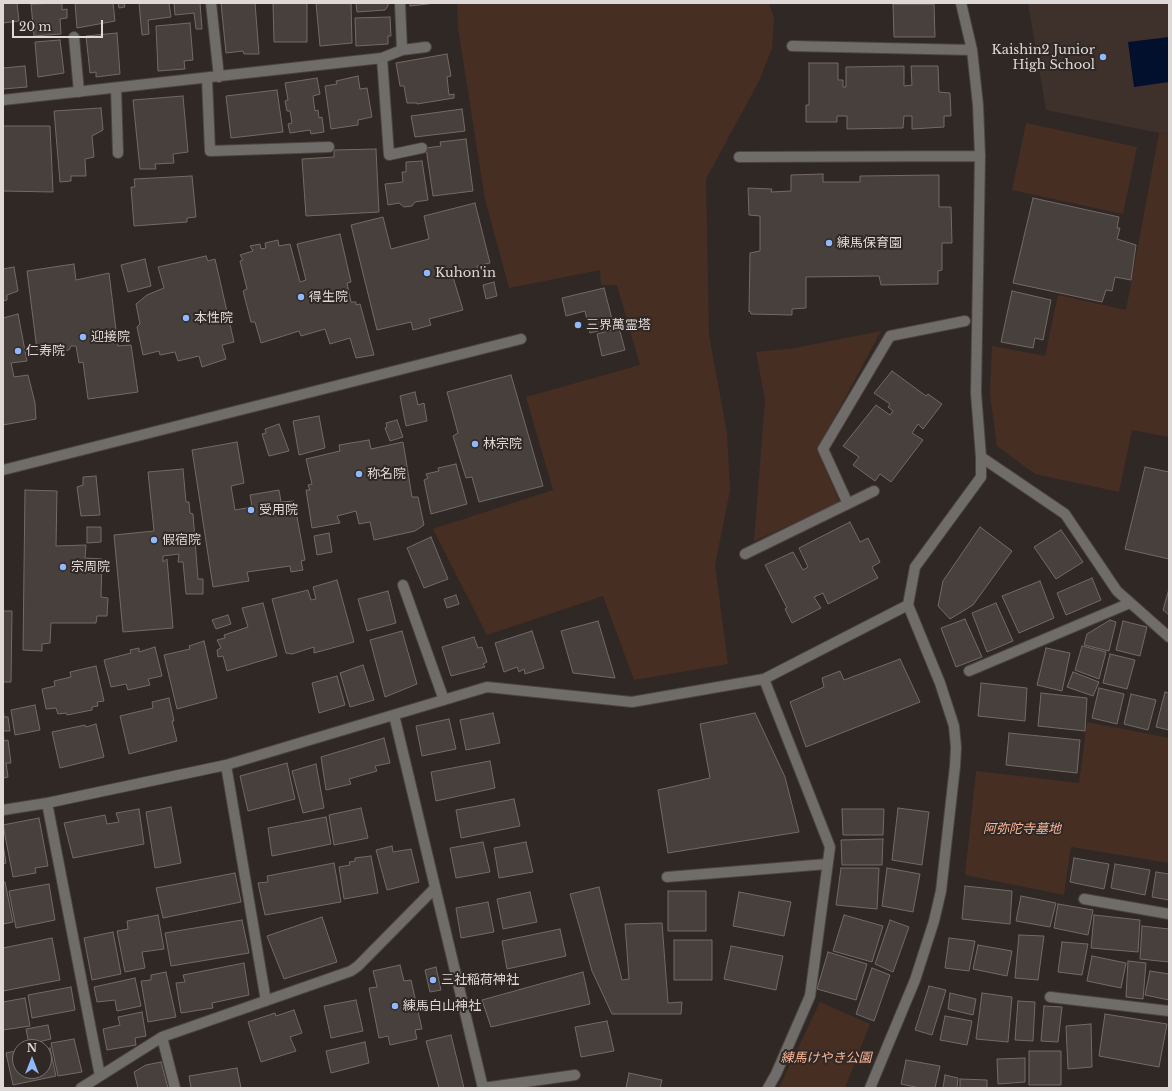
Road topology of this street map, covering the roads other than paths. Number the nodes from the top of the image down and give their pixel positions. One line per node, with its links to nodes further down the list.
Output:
1 (211, 3): 10 (street)
2 (400, 3): 7 (street)
3 (961, 3): 8 (street)
4 (74, 37): 13 (street)
5 (792, 46): 8 (street)
6 (426, 48): 7 (street)
7 (402, 50): 9 (street)
8 (972, 50): 18 (street)
9 (382, 58): 10 (street); 16 (street)
10 (219, 77): 11 (street)
11 (207, 78): 12 (street); 15 (street)
12 (116, 88): 13 (street); 17 (street)
13 (79, 92): 14 (street)
14 (3, 100)
15 (329, 147)
16 (422, 148)
17 (118, 153)
18 (980, 156): 19 (street); 22 (street)
19 (739, 157)
20 (965, 321): 25 (street)
21 (521, 338): 23 (street)
22 (981, 457): 28 (street); 29 (street)
23 (3, 470)
24 (874, 491): 25 (street)
25 (848, 504): 26 (street)
26 (745, 554)
27 (404, 585): 33 (street)
28 (1130, 603): 30 (street); 31 (street)
29 (908, 605): 32 (street); 53 (street)
30 (1169, 637)
31 (969, 671)
32 (764, 679): 33 (street); 38 (street)
33 (444, 700): 34 (street)
34 (394, 715): 35 (street); 40 (street)
35 (226, 765): 36 (street); 44 (street)
36 (47, 802): 37 (street); 47 (street)
37 (3, 810)
38 (827, 864): 39 (street); 52 (street)
39 (667, 877)
40 (435, 888): 44 (street); 51 (street)
41 (1084, 898): 42 (street)
42 (1169, 914)
43 (1050, 997): 45 (street)
44 (266, 1001): 46 (street)
45 (1169, 1011)
46 (162, 1037): 47 (street); 50 (street)
47 (100, 1076): 49 (street)
48 (575, 1076): 51 (street)
49 (81, 1088)
50 (175, 1088)
51 (483, 1088)
52 (768, 1088)
53 (870, 1088)

